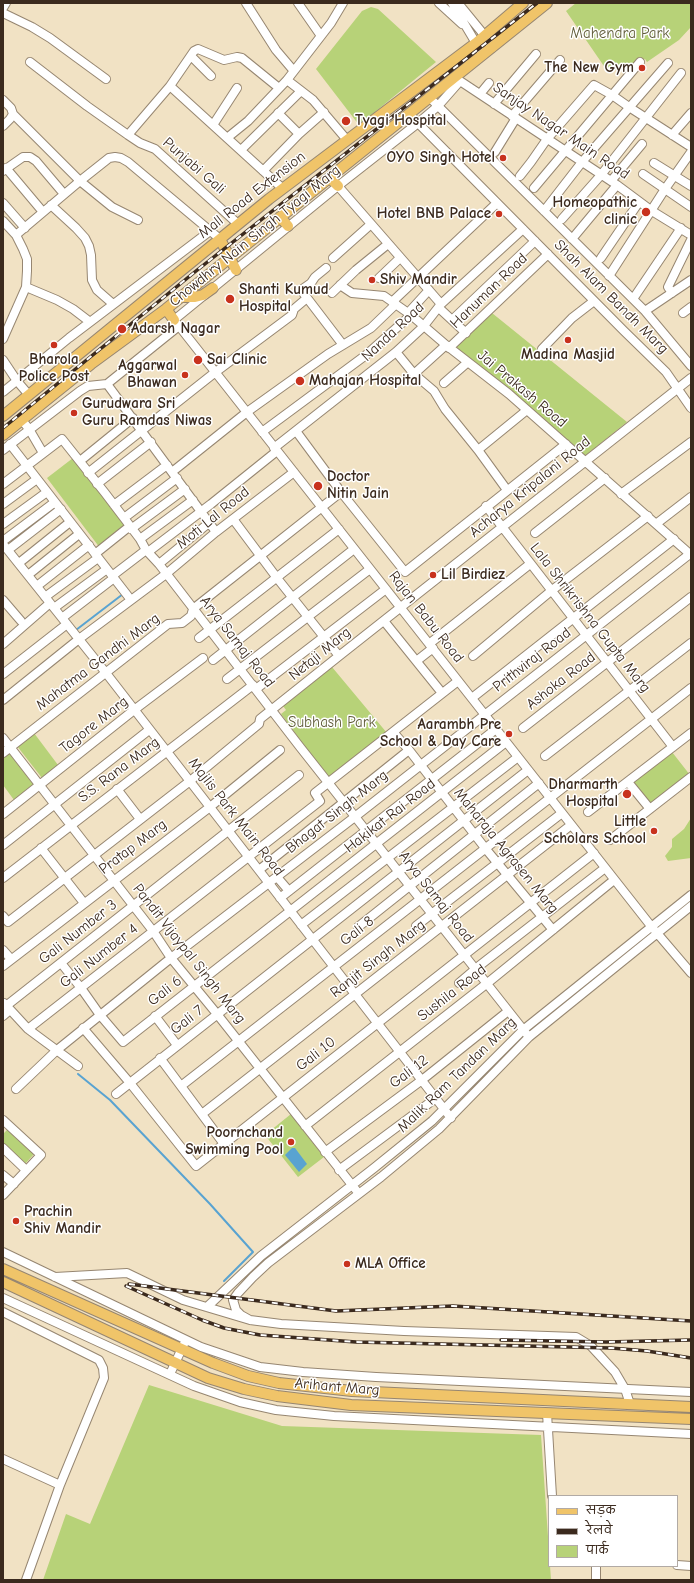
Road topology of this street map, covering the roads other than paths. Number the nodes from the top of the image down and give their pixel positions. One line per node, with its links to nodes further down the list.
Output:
1 (6, 3): 10 (street)
2 (246, 3): 24 (street)
3 (298, 3): 13 (street)
4 (344, 3): 13 (street)
5 (439, 3): 12 (street)
6 (452, 3): 12 (street)
7 (458, 3): 14 (street)
8 (523, 3): 14 (main road, Mall Road Extension)
9 (547, 3): 16 (main road)
10 (3, 8)
11 (3, 13): 27 (street)
12 (469, 30): 15 (street)
13 (321, 36): 24 (street)
14 (485, 36): 15 (main road, Mall Road Extension); 16 (street)
15 (476, 43): 18 (street); 57 (main road, Mall Road Extension)
16 (492, 48): 18 (main road)
17 (536, 54): 39 (street)
18 (483, 55): 28 (main road)
19 (191, 56): 26 (street); 31 (street); 33 (street)
20 (560, 60): 47 (street)
21 (30, 62): 53 (street, Punjabi Gali)
22 (640, 62): 36 (street)
23 (668, 63): 41 (street)
24 (294, 70): 29 (street)
25 (681, 73): 48 (street)
26 (211, 76)
27 (106, 79)
28 (457, 79): 35 (street, Sanjay Nagar Main Road); 37 (main road); 40 (street, Chowdhry Nain Singh Tyagi Marg)
29 (287, 80): 33 (street); 34 (street)
30 (489, 83): 35 (street)
31 (170, 86): 50 (street); 53 (street)
32 (237, 88): 50 (street)
33 (279, 88): 55 (street)
34 (301, 91): 42 (street); 43 (street)
35 (480, 94): 39 (street, Sanjay Nagar Main Road)
36 (612, 95): 41 (street); 56 (street); 61 (street)
37 (429, 98): 40 (street, Shah Alam Bandh Marg); 46 (main road)
38 (3, 100): 45 (street)
39 (494, 104): 47 (street, Sanjay Nagar Main Road)
40 (438, 106): 49 (street, Chowdhry Nain Singh Tyagi Marg); 63 (street, Shah Alam Bandh Marg)
41 (629, 107): 48 (street); 65 (street)
42 (324, 112): 52 (street); 57 (street)
43 (278, 113): 52 (street); 60 (street)
44 (691, 113): 54 (street)
45 (13, 114): 51 (street); 75 (street)
46 (409, 114): 49 (street, Shah Alam Bandh Marg); 64 (main road)
47 (514, 117): 56 (street, Sanjay Nagar Main Road); 63 (street)
48 (646, 119): 54 (street); 71 (street)
49 (419, 124): 77 (street, Chowdhry Nain Singh Tyagi Marg); 85 (street, Shah Alam Bandh Marg)
50 (212, 125): 55 (street)
51 (3, 126)
52 (299, 134): 69 (street)
53 (128, 135): 95 (street, Punjabi Gali)
54 (672, 135): 59 (street)
55 (227, 138): 60 (street)
56 (547, 139): 61 (street, Sanjay Nagar Main Road); 73 (street)
57 (344, 142): 64 (main road); 79 (main road, Mall Road Extension)
58 (642, 144): 76 (street)
59 (691, 147)
60 (241, 150): 69 (street)
61 (564, 151): 65 (street, Sanjay Nagar Main Road); 80 (street)
62 (691, 152): 67 (street)
63 (492, 154): 88 (street, Shah Alam Bandh Marg)
64 (353, 159): 74 (main road)
65 (582, 162): 71 (street, Sanjay Nagar Main Road); 88 (street)
66 (654, 163): 72 (street)
67 (687, 164): 72 (street)
68 (4, 169): 82 (street); 90 (street)
69 (263, 171): 79 (street)
70 (643, 174): 81 (street)
71 (601, 175): 76 (street, Sanjay Nagar Main Road); 92 (street)
72 (674, 175): 78 (street); 81 (street)
73 (520, 176)
74 (330, 178): 77 (main road); 91 (main road)
75 (80, 181): 82 (street); 93 (street); 101 (street)
76 (614, 183): 83 (street, Sanjay Nagar Main Road); 105 (street)
77 (338, 186): 96 (street); 97 (street, Chowdhry Nain Singh Tyagi Marg)
78 (691, 186)
79 (282, 188): 95 (main road, Mall Road Extension)
80 (534, 188)
81 (665, 189): 87 (street); 89 (street)
82 (64, 194): 86 (street)
83 (639, 202): 89 (street, Sanjay Nagar Main Road); 113 (street)
84 (3, 203): 98 (street)
85 (496, 204): 100 (street, Shah Alam Bandh Marg); 117 (street)
86 (51, 205): 90 (street); 131 (street)
87 (691, 207)
88 (544, 211): 105 (street, Shah Alam Bandh Marg)
89 (652, 211): 99 (street, Sanjay Nagar Main Road); 116 (street)
90 (43, 212): 98 (street)
91 (280, 217): 97 (main road); 110 (main road)
92 (562, 219)
93 (138, 220)
94 (3, 222): 102 (street)
95 (238, 224): 104 (main road, Mall Road Extension)
96 (370, 225): 108 (street); 111 (street)
97 (288, 226): 115 (street, Chowdhry Nain Singh Tyagi Marg)
98 (24, 228): 102 (street)
99 (681, 228): 103 (street, Sanjay Nagar Main Road); 128 (street)
100 (523, 229): 107 (street, Shah Alam Bandh Marg); 132 (street, Nanda Road)
101 (210, 231): 104 (street); 131 (street)
102 (16, 235): 121 (street)
103 (691, 235)
104 (220, 239): 110 (main road); 159 (main road, Mall Road Extension)
105 (572, 239): 116 (street, Shah Alam Bandh Marg)
106 (691, 240): 125 (street)
107 (535, 241): 109 (street, Shah Alam Bandh Marg); 138 (street)
108 (388, 244): 112 (street); 120 (street)
109 (548, 254): 129 (street, Shah Alam Bandh Marg); 142 (street, Hanuman Road)
110 (229, 257): 115 (main road); 126 (main road)
111 (333, 258)
112 (400, 258): 117 (street); 118 (street)
113 (601, 258)
114 (326, 268): 127 (street)
115 (236, 270): 122 (street, Chowdhry Nain Singh Tyagi Marg)
116 (609, 276): 128 (street, Shah Alam Bandh Marg)
117 (418, 277): 123 (street); 130 (street)
118 (379, 278)
119 (691, 280): 125 (street)
120 (340, 285): 124 (street); 130 (street, Jai Prakash Road)
121 (26, 287): 139 (street); 143 (street)
122 (213, 288): 126 (main road); 140 (street, Chowdhry Nain Singh Tyagi Marg)
123 (430, 290): 132 (street); 137 (street)
124 (332, 293)
125 (672, 293): 135 (street)
126 (181, 297): 134 (main road)
127 (307, 298): 144 (street); 151 (street)
128 (633, 299): 135 (street, Shah Alam Bandh Marg)
129 (594, 301): 146 (street); 157 (street, Shah Alam Bandh Marg)
130 (394, 303): 137 (street, Jai Prakash Road); 144 (street)
131 (113, 304): 139 (street)
132 (440, 306): 138 (street); 141 (street, Nanda Road)
133 (691, 306): 136 (street)
134 (166, 309): 140 (main road); 165 (main road)
135 (645, 311): 150 (street, Shah Alam Bandh Marg)
136 (683, 312)
137 (410, 314): 141 (street, Jai Prakash Road); 169 (street)
138 (452, 320): 142 (street)
139 (90, 322): 154 (street)
140 (177, 323): 151 (street, Rajan Babu Road); 156 (street, Chowdhry Nain Singh Tyagi Marg)
141 (423, 327): 145 (street, Jai Prakash Road); 147 (street, Nanda Road)
142 (466, 333): 145 (street, Hanuman Road)
143 (3, 339)
144 (343, 345): 162 (street)
145 (448, 347): 149 (street, Jai Prakash Road); 152 (street, Hanuman Road)
146 (542, 349)
147 (396, 352): 152 (street); 168 (street, Nanda Road)
148 (3, 360): 154 (street)
149 (468, 362): 155 (street); 161 (street, Jai Prakash Road)
150 (691, 366)
151 (216, 372): 162 (street, Rajan Babu Road); 167 (street)
152 (414, 374): 176 (street)
153 (691, 378): 157 (street, Acharya Kripalani Road)
154 (17, 381): 158 (street); 159 (street)
155 (444, 383)
156 (107, 384): 164 (street); 166 (street)
157 (677, 387): 160 (street, Shah Alam Bandh Marg); 179 (street, Acharya Kripalani Road)
158 (3, 392)
159 (29, 395): 163 (main road, Mall Road Extension)
160 (691, 408)
161 (527, 410): 173 (street, Jai Prakash Road); 176 (street)
162 (247, 412): 169 (street, Rajan Babu Road); 184 (street)
163 (3, 416)
164 (133, 418): 167 (street); 178 (street)
165 (22, 420): 166 (street); 170 (main road)
166 (29, 428): 174 (street); 177 (street)
167 (142, 431): 171 (street); 183 (street)
168 (296, 431): 175 (street, Nanda Road); 192 (street)
169 (262, 432): 175 (street, Rajan Babu Road)
170 (3, 435)
171 (151, 442): 181 (street); 188 (street)
172 (691, 442): 193 (street)
173 (566, 444): 179 (street, Jai Prakash Road); 190 (street)
174 (6, 447): 180 (street)
175 (276, 449): 182 (street, Rajan Babu Road); 202 (street, Nanda Road)
176 (478, 450): 190 (street)
177 (43, 453): 178 (street, Arya Samaj Road); 180 (street, Arya Samaj Road)
178 (80, 461): 183 (street, Arya Samaj Road)
179 (585, 461): 186 (street, Jai Prakash Road); 210 (street, Acharya Kripalani Road)
180 (27, 465): 185 (street); 187 (street, Arya Samaj Road)
181 (167, 465): 184 (street); 198 (street)
182 (294, 472): 200 (street, Rajan Babu Road); 205 (street, Moti Lal Road)
183 (88, 473): 188 (street, Arya Samaj Road)
184 (174, 475): 189 (street); 204 (street)
185 (37, 478): 191 (street); 197 (street)
186 (605, 478): 193 (street, Jai Prakash Road); 214 (street)
187 (3, 484)
188 (97, 484): 198 (street, Arya Samaj Road)
189 (185, 489): 195 (street); 211 (street)
190 (507, 490): 199 (street)
191 (47, 492): 196 (street); 208 (street)
192 (341, 492): 199 (street); 200 (street, Mahatma Gandhi Marg)
193 (621, 494): 203 (street, Jai Prakash Road)
194 (691, 498): 209 (street)
195 (193, 500): 202 (street); 216 (street)
196 (55, 502): 201 (street); 218 (street)
197 (3, 504)
198 (114, 505): 204 (street, Arya Samaj Road)
199 (486, 506): 210 (street, Lala Shrikrishna Gupta Marg)
200 (322, 508): 212 (street, Rajan Babu Road); 225 (street, Mahatma Gandhi Marg)
201 (61, 509): 206 (street); 220 (street)
202 (201, 511): 207 (street); 222 (street, Nanda Road)
203 (648, 516): 209 (street, Jai Prakash Road); 237 (street)
204 (124, 518): 211 (street, Arya Samaj Road)
205 (233, 519): 213 (street, Moti Lal Road); 225 (street)
206 (70, 522): 215 (street); 226 (street)
207 (210, 522): 213 (street); 227 (street)
208 (3, 524)
209 (656, 524): 217 (street, Jai Prakash Road)
210 (502, 526): 228 (street, Lala Shrikrishna Gupta Marg); 243 (street, Acharya Kripalani Road)
211 (131, 528): 216 (street, Arya Samaj Road); 224 (street)
212 (339, 529): 221 (street, Rajan Babu Road); 234 (street)
213 (216, 532): 231 (street, Moti Lal Road)
214 (535, 533)
215 (79, 534): 219 (street); 232 (street)
216 (140, 539): 222 (street, Arya Samaj Road)
217 (674, 539): 223 (street, Jai Prakash Road); 246 (street)
218 (3, 541)
219 (89, 546): 224 (street); 235 (street)
220 (6, 547): 226 (street, Majlis Park Main Road)
221 (354, 549): 230 (street, Rajan Babu Road); 238 (street)
222 (147, 551): 227 (street, Arya Samaj Road); 233 (street, Nanda Road)
223 (691, 554): 251 (street, Prithviraj Road)
224 (97, 556): 229 (street); 242 (street)
225 (261, 556): 234 (street); 244 (street, Mahatma Gandhi Marg)
226 (18, 563): 232 (street, Majlis Park Main Road)
227 (158, 564): 231 (street, Arya Samaj Road)
228 (530, 564): 237 (street, Lala Shrikrishna Gupta Marg); 257 (street)
229 (107, 569): 233 (street); 242 (street)
230 (370, 569): 236 (street, Rajan Babu Road); 245 (street)
231 (166, 574): 241 (street, Moti Lal Road); 244 (street, Arya Samaj Road)
232 (28, 575): 235 (street, Majlis Park Main Road)
233 (113, 577): 241 (street); 248 (street, Nanda Road)
234 (277, 578): 238 (street); 250 (street)
235 (37, 586): 242 (street, Majlis Park Main Road)
236 (386, 589): 243 (street, Rajan Babu Road); 252 (street, S.S. Rana Marg)
237 (551, 591): 246 (street, Lala Shrikrishna Gupta Marg); 260 (street)
238 (292, 596): 245 (street); 258 (street)
239 (691, 597): 264 (street, Ashoka Road)
240 (3, 600): 249 (street)
241 (131, 600): 254 (street, Moti Lal Road)
242 (50, 603): 248 (street, Majlis Park Main Road); 256 (street)
243 (401, 608): 247 (street, Netaji Marg); 257 (street, Rajan Babu Road)
244 (193, 609): 250 (street, Arya Samaj Road); 266 (street, Mahatma Gandhi Marg)
245 (308, 618): 252 (street); 265 (street)
246 (573, 618): 251 (street, Lala Shrikrishna Gupta Marg); 274 (street)
247 (384, 620): 259 (street, Netaji Marg); 273 (street)
248 (64, 621): 254 (street, Majlis Park Main Road); 267 (street, Nanda Road)
249 (21, 622)
250 (210, 630): 253 (street); 258 (street, Arya Samaj Road)
251 (586, 635): 264 (street, Lala Shrikrishna Gupta Marg); 278 (street, Prithviraj Road)
252 (324, 637): 259 (street); 270 (street, S.S. Rana Marg)
253 (199, 638)
254 (79, 639): 266 (street, Majlis Park Main Road); 275 (street, Moti Lal Road)
255 (691, 643): 272 (street)
256 (3, 644)
257 (431, 646): 262 (street); 269 (street, Rajan Babu Road)
258 (225, 651): 263 (street); 265 (street, Arya Samaj Road)
259 (338, 656): 277 (street, Netaji Marg)
260 (473, 656)
261 (203, 658): 276 (street, Tagore Marg)
262 (419, 659)
263 (213, 660)
264 (607, 663): 272 (street, Lala Shrikrishna Gupta Marg); 280 (street, Ashoka Road)
265 (240, 670): 268 (street); 270 (street, Arya Samaj Road)
266 (106, 673): 276 (street, Majlis Park Main Road); 287 (street, Mahatma Gandhi Marg)
267 (3, 674)
268 (227, 679)
269 (458, 681): 273 (street, Gali Number 4); 274 (street, Rajan Babu Road)
270 (255, 687): 277 (street, Arya Samaj Road); 291 (street, S.S. Rana Marg)
271 (691, 688): 279 (street, Gali 8)
272 (629, 691): 279 (street, Lala Shrikrishna Gupta Marg); 293 (street)
273 (442, 693): 283 (street, Gali Number 4)
274 (472, 698): 278 (street, Rajan Babu Road)
275 (3, 700)
276 (134, 710): 282 (street, Majlis Park Main Road); 304 (street, Tagore Marg)
277 (272, 710): 300 (street, Netaji Marg); 302 (street, Arya Samaj Road)
278 (484, 714): 281 (street, Rajan Babu Road); 295 (street, Bhagat Singh Marg)
279 (651, 719): 288 (street, Lala Shrikrishna Gupta Marg); 307 (street, Gali 8)
280 (523, 728)
281 (496, 729): 286 (street, Rajan Babu Road); 299 (street)
282 (150, 730): 291 (street, Majlis Park Main Road); 309 (street)
283 (393, 732): 290 (street, Maharaja Agrasen Marg); 302 (street, Gali Number 4)
284 (691, 733): 288 (street)
285 (3, 738): 287 (street, Pandit Vijaypal Singh Marg)
286 (506, 742): 294 (street, Rajan Babu Road); 306 (street, Hakikat Rai Road)
287 (10, 747): 292 (street, Mahatma Gandhi Marg); 304 (street, Pandit Vijaypal Singh Marg)
288 (673, 747): 301 (street)
289 (280, 750): 310 (street, Pratap Marg)
290 (409, 750): 295 (street, Maharaja Agrasen Marg); 308 (street)
291 (167, 752): 300 (street, Majlis Park Main Road); 305 (street, S.S. Rana Marg)
292 (3, 753)
293 (545, 756)
294 (518, 757): 296 (street, Rajan Babu Road); 311 (street)
295 (420, 765): 299 (street, Maharaja Agrasen Marg); 316 (street, Bhagat Singh Marg)
296 (528, 770): 303 (street, Rajan Babu Road); 318 (street, Gali 7)
297 (299, 775): 322 (street, Gali Number 3)
298 (691, 777): 312 (street)
299 (431, 780): 306 (street, Maharaja Agrasen Marg); 321 (street)
300 (190, 782): 310 (street, Majlis Park Main Road); 317 (street, Netaji Marg)
301 (628, 782): 312 (street); 313 (street)
302 (328, 783): 308 (street, Arya Samaj Road); 331 (street, Gali Number 4)
303 (539, 784): 307 (street, Rajan Babu Road); 323 (street)
304 (40, 786): 309 (street, Pandit Vijaypal Singh Marg); 315 (street, Tagore Marg)
305 (117, 789): 317 (street); 320 (street, S.S. Rana Marg)
306 (441, 793): 311 (street, Maharaja Agrasen Marg); 325 (street, Hakikat Rai Road)
307 (550, 798): 314 (street, Rajan Babu Road); 328 (street, Gali 8)
308 (344, 802): 316 (street, Arya Samaj Road); 335 (street)
309 (55, 805): 320 (street, Pandit Vijaypal Singh Marg); 326 (street)
310 (210, 807): 322 (street, Majlis Park Main Road); 341 (street, Pratap Marg)
311 (453, 807): 318 (street, Maharaja Agrasen Marg); 332 (street)
312 (650, 809): 324 (street)
313 (588, 812)
314 (562, 813): 319 (street, Rajan Babu Road); 333 (street)
315 (3, 814)
316 (356, 816): 321 (street, Arya Samaj Road); 338 (street, Bhagat Singh Marg)
317 (140, 819): 330 (street, Netaji Marg)
318 (464, 821): 323 (street, Maharaja Agrasen Marg); 336 (street, Gali 7)
319 (571, 825): 329 (street, Rajan Babu Road); 337 (street, Ranjit Singh Marg)
320 (70, 826): 327 (street, S.S. Rana Marg); 330 (street, Pandit Vijaypal Singh Marg)
321 (366, 830): 325 (street, Arya Samaj Road); 345 (street)
322 (229, 831): 331 (street, Majlis Park Main Road); 351 (street, Gali Number 3)
323 (475, 835): 328 (street, Maharaja Agrasen Marg); 344 (street)
324 (610, 840)
325 (377, 844): 332 (street, Arya Samaj Road); 353 (street, Hakikat Rai Road)
326 (3, 845)
327 (41, 848): 339 (street); 340 (street, S.S. Rana Marg)
328 (485, 848): 333 (street, Maharaja Agrasen Marg); 348 (street, Gali 8)
329 (594, 854): 334 (street, Rajan Babu Road); 350 (street, Gali 10)
330 (94, 855): 339 (street, Netaji Marg); 341 (street, Pandit Vijaypal Singh Marg)
331 (249, 857): 335 (street, Majlis Park Main Road); 363 (street, Gali Number 4)
332 (388, 857): 336 (street, Arya Samaj Road); 357 (street)
333 (497, 863): 337 (street, Maharaja Agrasen Marg); 354 (street)
334 (605, 868): 342 (street, Rajan Babu Road); 356 (street)
335 (259, 870): 343 (street, Majlis Park Main Road)
336 (399, 872): 344 (street, Arya Samaj Road); 365 (street, Gali 7)
337 (508, 875): 350 (street, Maharaja Agrasen Marg); 361 (street, Ranjit Singh Marg)
338 (277, 876): 343 (street, Bhagat Singh Marg); 345 (street)
339 (65, 877): 349 (street); 355 (street, Netaji Marg)
340 (3, 878)
341 (114, 880): 349 (street, Pratap Marg); 351 (street, Pandit Vijaypal Singh Marg)
342 (614, 880): 359 (street, Rajan Babu Road); 362 (street, Sushila Road)
343 (269, 883): 347 (street, Majlis Park Main Road); 368 (street, Bhagat Singh Marg)
344 (410, 886): 348 (street, Arya Samaj Road); 360 (street)
345 (289, 891): 347 (street)
346 (691, 895): 359 (street, Malik Ram Tandan Marg)
347 (280, 898): 353 (street, Majlis Park Main Road)
348 (420, 900): 354 (street, Arya Samaj Road); 372 (street, Gali 8)
349 (84, 902): 369 (street, Pratap Marg)
350 (530, 903): 356 (street, Maharaja Agrasen Marg); 367 (street, Gali 10)
351 (134, 906): 363 (street, Pandit Vijaypal Singh Marg); 370 (street, Gali Number 3)
352 (691, 906): 364 (street, Malik Ram Tandan Marg)
353 (290, 911): 357 (street, Majlis Park Main Road); 377 (street, Gali 6)
354 (431, 914): 358 (street); 361 (street, Arya Samaj Road)
355 (3, 916)
356 (542, 917): 362 (street, Maharaja Agrasen Marg); 373 (street)
357 (301, 925): 365 (street, Majlis Park Main Road)
358 (416, 926)
359 (651, 926): 364 (street, Rajan Babu Road); 389 (street, Malik Ram Tandan Marg)
360 (358, 927)
361 (442, 927): 367 (street, Arya Samaj Road); 379 (street, Ranjit Singh Marg)
362 (553, 930): 376 (street, Sushila Road)
363 (153, 931): 368 (street, Pandit Vijaypal Singh Marg); 378 (street, Gali Number 4)
364 (656, 933): 374 (street, Rajan Babu Road); 390 (street, Malik Ram Tandan Marg)
365 (312, 938): 372 (street, Majlis Park Main Road); 382 (street, Gali 7)
366 (3, 950): 369 (street)
367 (464, 956): 373 (street, Arya Samaj Road); 386 (street, Gali 10)
368 (171, 958): 377 (street, Pandit Vijaypal Singh Marg); 383 (street, Bhagat Singh Marg)
369 (11, 959): 371 (street, Pratap Marg)
370 (61, 963): 378 (street); 380 (street, Gali Number 3)
371 (3, 966)
372 (334, 967): 379 (street, Majlis Park Main Road); 391 (street, Gali 8)
373 (475, 969): 375 (street); 376 (street, Arya Samaj Road)
374 (691, 973)
375 (459, 983)
376 (486, 984): 381 (street, Arya Samaj Road); 394 (street, Sushila Road)
377 (193, 987): 382 (street, Pandit Vijaypal Singh Marg); 385 (street, Gali 6)
378 (82, 988): 383 (street); 388 (street, Gali Number 4)
379 (356, 994): 386 (street, Majlis Park Main Road); 397 (street, Ranjit Singh Marg)
380 (6, 1006): 384 (street, Gali Number 3); 388 (street)
381 (507, 1012): 389 (street, Arya Samaj Road); 398 (street, Gali 12)
382 (217, 1014): 391 (street, Pandit Vijaypal Singh Marg); 392 (street, Gali 7)
383 (100, 1015): 385 (street, Gali 6); 387 (street, Bhagat Singh Marg)
384 (3, 1016)
385 (155, 1016): 392 (street)
386 (378, 1023): 394 (street, Majlis Park Main Road); 403 (street, Gali 10)
387 (84, 1028): 393 (street, Bhagat Singh Marg); 399 (street, Gali 10)
388 (28, 1029): 393 (street)
389 (523, 1030): 390 (street, Arya Samaj Road); 405 (street, Malik Ram Tandan Marg)
390 (529, 1037): 407 (street, Malik Ram Tandan Marg)
391 (238, 1041): 397 (street, Pandit Vijaypal Singh Marg); 400 (street, Gali 8)
392 (177, 1045): 395 (street, Gali 7)
393 (57, 1050): 396 (street); 401 (street, Bhagat Singh Marg)
394 (400, 1051): 398 (street, Majlis Park Main Road); 409 (street, Sushila Road)
395 (160, 1058): 399 (street, Gali 7); 400 (street)
396 (78, 1066)
397 (260, 1069): 403 (street, Pandit Vijaypal Singh Marg); 406 (street, Ranjit Singh Marg)
398 (422, 1080): 404 (street, Majlis Park Main Road); 414 (street, Gali 12)
399 (130, 1083): 402 (street, Gali 7); 412 (street, Gali 10)
400 (181, 1086): 406 (street)
401 (16, 1089)
402 (116, 1094)
403 (282, 1097): 409 (street, Pandit Vijaypal Singh Marg); 412 (street, Gali 10)
404 (436, 1098): 405 (street, Majlis Park Main Road); 416 (street)
405 (445, 1110): 407 (street, Majlis Park Main Road); 410 (street, Malik Ram Tandan Marg)
406 (202, 1114): 412 (street)
407 (451, 1118): 411 (street, Malik Ram Tandan Marg)
408 (3, 1120): 415 (street)
409 (305, 1126): 414 (street, Pandit Vijaypal Singh Marg)
410 (418, 1133): 411 (street); 419 (street, Malik Ram Tandan Marg)
411 (423, 1141): 420 (street, Malik Ram Tandan Marg)
412 (224, 1144)
413 (3, 1148): 415 (street)
414 (325, 1152): 416 (street, Pandit Vijaypal Singh Marg)
415 (26, 1170): 418 (street)
416 (340, 1170): 419 (street, Pandit Vijaypal Singh Marg)
417 (3, 1174): 418 (street)
418 (14, 1184): 421 (street)
419 (352, 1186): 420 (street, Pandit Vijaypal Singh Marg); 426 (street, Malik Ram Tandan Marg)
420 (358, 1194): 427 (street, Malik Ram Tandan Marg)
421 (3, 1195)
422 (3, 1252): 424 (street)
423 (3, 1269): 433 (main road, Arihant Marg)
424 (54, 1277): 429 (street); 432 (street)
425 (3, 1282): 434 (main road, Arihant Marg)
426 (230, 1286): 427 (street); 429 (street, Malik Ram Tandan Marg)
427 (238, 1293): 431 (street)
428 (3, 1298): 435 (street)
429 (207, 1307): 431 (street)
430 (3, 1312): 445 (street)
431 (250, 1320): 436 (street)
432 (186, 1340): 433 (street); 436 (street)
433 (182, 1349): 434 (street); 438 (main road, Arihant Marg)
434 (176, 1363): 435 (street); 440 (main road, Arihant Marg)
435 (170, 1374): 442 (street)
436 (625, 1389): 437 (street); 438 (street)
437 (691, 1392)
438 (630, 1404): 439 (main road, Arihant Marg)
439 (691, 1407)
440 (547, 1413): 441 (main road, Arihant Marg); 442 (street)
441 (691, 1418)
442 (549, 1428): 443 (street); 446 (street)
443 (691, 1434)
444 (3, 1458): 445 (street)
445 (60, 1485): 450 (street)
446 (552, 1495)
447 (678, 1565): 448 (street)
448 (691, 1566)
449 (596, 1567): 451 (street)
450 (26, 1580)
451 (596, 1580)

